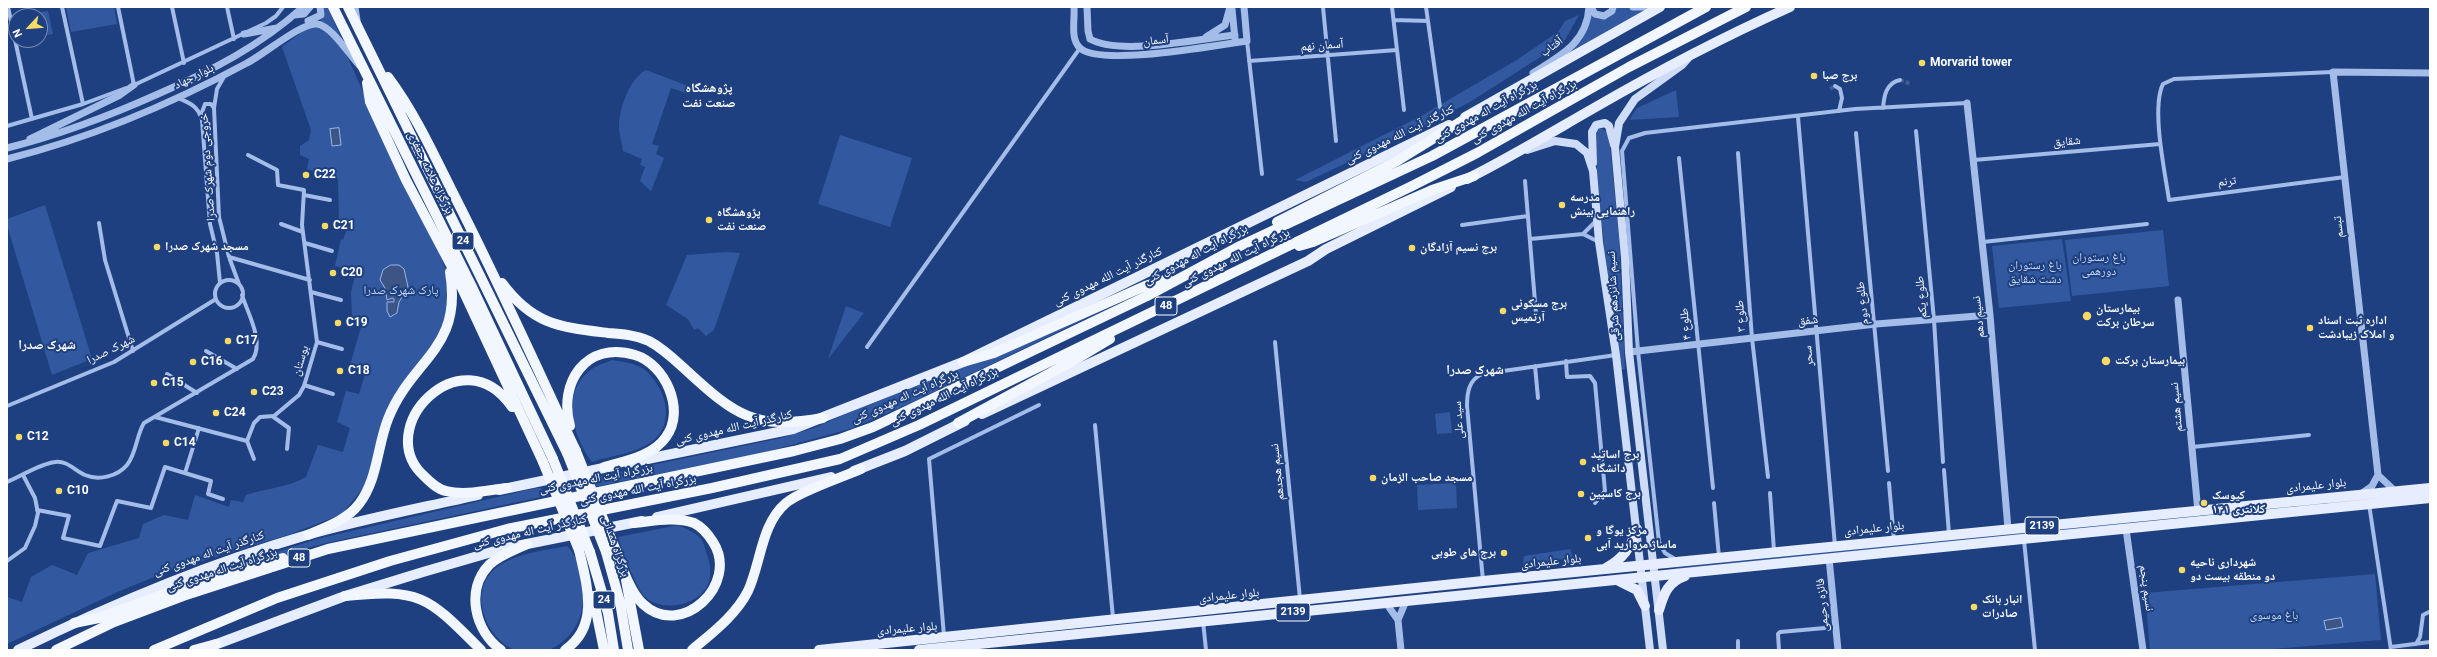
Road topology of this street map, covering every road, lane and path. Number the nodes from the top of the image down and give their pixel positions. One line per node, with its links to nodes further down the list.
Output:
1 (8, 7): 66 (street)
2 (62, 7): 57 (street)
3 (118, 7): 52 (street)
4 (172, 7): 46 (street)
5 (227, 7): 35 (street)
6 (283, 7): 34 (street)
7 (303, 7): 28 (street, بلوار جهاد)
8 (310, 7): 28 (street)
9 (320, 7): 32 (street)
10 (333, 7): 49 (highway, بزرگراه علامه جعفری / 24)
11 (348, 7): 33 (highway, بزرگراه علامه جعفری / 24)
12 (355, 7): 33 (street)
13 (1074, 7): 40 (street)
14 (1087, 7): 36 (street)
15 (1231, 7): 37 (street); 38 (street)
16 (1244, 7): 39 (street)
17 (1323, 7): 42 (street)
18 (1392, 7): 29 (street)
19 (1426, 7): 30 (street)
20 (1590, 7): 21 (street); 54 (street, آفتاب)
21 (1613, 7)
22 (1633, 7): 23 (street)
23 (1646, 7)
24 (1660, 7): 54 (main road, کنارگذر آیت الله مهدوی کنی)
25 (1706, 7): 100 (highway, بزرگراه آیت اله مهدوی کنی / 48)
26 (1746, 7): 102 (highway, بزرگراه آیت الله مهدوی کنی / 48)
27 (1790, 7): 43 (main road)
28 (294, 15): 31 (street, بلوار جهاد)
29 (1394, 20): 30 (street); 41 (street)
30 (1428, 21): 58 (street)
31 (277, 28): 34 (street); 72 (street, بلوار جهاد)
32 (296, 30): 48 (street, بلوار جهاد); 49 (street, بلوار جهاد)
33 (360, 30): 44 (highway, بزرگراه علامه جعفری / 24)
34 (244, 34): 35 (street)
35 (234, 38): 46 (street)
36 (1090, 39): 37 (street, آسمان); 40 (street)
37 (1203, 39): 38 (street, آسمان)
38 (1236, 39): 39 (street, آسمان); 40 (street, آسمان)
39 (1247, 41): 45 (street)
40 (1080, 48): 125 (street)
41 (1397, 50): 42 (street, آسمان نهم); 61 (street)
42 (1328, 55): 45 (street, آسمان نهم); 70 (street)
43 (1689, 56): 73 (main road, نسیم شانزدهم شرقی); 79 (main road)
44 (375, 59): 105 (highway); 154 (highway, بزرگراه علامه جعفری / 24)
45 (1249, 61): 82 (street)
46 (184, 63): 52 (street)
47 (2333, 72): 50 (street); 71 (street); 84 (street, تبسم)
48 (227, 73): 55 (street, بلوار جهاد); 59 (street, خروجی دوم شهرک صدرا)
49 (366, 73): 103 (highway); 156 (highway, بزرگراه علامه جعفری / 24)
50 (2430, 73)
51 (1900, 80): 60 (street)
52 (134, 85): 57 (street); 72 (street)
53 (1835, 86): 62 (street)
54 (1509, 92): 63 (main road, کنارگذر آیت الله مهدوی کنی)
55 (178, 98): 64 (street); 78 (street, بلوار جهاد)
56 (1967, 103): 60 (street); 80 (street, نسیم دهم)
57 (83, 104): 66 (street)
58 (1440, 107)
59 (214, 108): 64 (street); 104 (street, خروجی دوم شهرک صدرا)
60 (1883, 108): 62 (street)
61 (1404, 110)
62 (1839, 112): 65 (street)
63 (1473, 114): 100 (highway); 133 (main road, کنارگذر آیت الله مهدوی کنی)
64 (201, 116): 108 (street)
65 (1798, 117): 120 (street, سحر); 129 (street)
66 (32, 118): 67 (street)
67 (7, 126)
68 (1916, 131): 118 (street, طلوع یکم)
69 (1856, 133): 119 (street, طلوع دوم)
70 (1336, 141)
71 (2160, 144): 80 (street, شقایق); 84 (street, ترنم)
72 (15, 146): 74 (street, بلوار جهاد)
73 (1615, 147): 81 (main road); 130 (main road, نسیم شانزدهم شرقی)
74 (7, 148)
75 (1738, 153): 121 (street, طلوع ۳)
76 (248, 154): 86 (street)
77 (1679, 158): 124 (street, طلوع ۴)
78 (7, 159)
79 (1507, 159): 81 (main road, نسیم شانزدهم شرقی); 83 (main road)
80 (1974, 160): 99 (street, نسیم دهم)
81 (1593, 171): 89 (main road, نسیم شانزدهم شرقی)
82 (1262, 174)
83 (1474, 176): 102 (highway); 146 (main road)
84 (2345, 177): 164 (street, تبسم)
85 (1526, 181): 88 (street)
86 (304, 195): 87 (street); 94 (street, بوستان)
87 (330, 200)
88 (1528, 216): 93 (street); 96 (street)
89 (1596, 220): 95 (street); 98 (main road, نسیم شانزدهم شرقی)
90 (99, 223): 127 (street)
91 (281, 224): 94 (street)
92 (2146, 224): 99 (street)
93 (1462, 225)
94 (304, 232): 97 (street, بوستان)
95 (1583, 234): 96 (street); 98 (street)
96 (1530, 239): 115 (street)
97 (305, 242): 101 (street); 107 (street, بوستان)
98 (1599, 242): 131 (main road, نسیم شانزدهم شرقی)
99 (1983, 242): 116 (street, نسیم دهم)
100 (1240, 246): 106 (highway, بزرگراه آیت اله مهدوی کنی / 48)
101 (332, 251)
102 (1279, 252): 117 (highway, بزرگراه آیت الله مهدوی کنی / 48)
103 (444, 253): 151 (highway); 189 (highway)
104 (229, 258): 107 (street); 109 (street, خروجی دوم شهرک صدرا)
105 (493, 272): 145 (highway); 154 (highway)
106 (1187, 273): 133 (highway); 194 (highway, بزرگراه آیت اله مهدوی کنی / 48)
107 (310, 280): 110 (street, بوستان)
108 (220, 283): 109 (street); 112 (street)
109 (239, 284): 111 (street)
110 (311, 292): 113 (street); 122 (street, بوستان)
111 (242, 295): 112 (street); 135 (street)
112 (216, 299): 127 (street, شهرک صدرا)
113 (341, 300)
114 (2178, 300): 152 (street, نسیم هشتم)
115 (1536, 314)
116 (1990, 315): 118 (street, شفق); 186 (street, نسیم دهم)
117 (1146, 316): 146 (highway); 231 (highway, بزرگراه آیت الله مهدوی کنی / 48)
118 (1934, 320): 119 (street, شفق); 157 (street, طلوع یکم)
119 (1876, 324): 120 (street, شفق); 161 (street, طلوع دوم)
120 (1817, 331): 121 (street, شفق); 193 (street, سحر)
121 (1752, 338): 124 (street, شفق); 165 (street, طلوع ۳)
122 (317, 342): 126 (street); 137 (street, بوستان)
123 (1275, 342): 212 (street, نسیم هجدهم)
124 (1698, 343): 129 (street, شفق); 170 (street, طلوع ۴)
125 (867, 347)
126 (342, 350)
127 (133, 351): 142 (street, شهرک صدرا)
128 (206, 351): 135 (street)
129 (1638, 351): 130 (street, شفق); 201 (street)
130 (1629, 352): 181 (main road, نسیم شانزدهم شرقی)
131 (1616, 355): 132 (street, سید علی); 183 (main road, نسیم شانزدهم شرقی)
132 (1566, 361): 134 (street, سید علی); 178 (street)
133 (963, 362): 145 (main road, کنارگذر آیت الله مهدوی کنی)
134 (1534, 366): 140 (street); 210 (street, سید علی)
135 (237, 369): 138 (street)
136 (167, 374): 138 (street)
137 (304, 385): 139 (street); 143 (street, بوستان)
138 (197, 393): 144 (street)
139 (333, 394)
140 (1538, 398)
141 (1039, 405): 227 (street)
142 (7, 406)
143 (271, 416): 150 (street, بوستان); 153 (street)
144 (156, 417): 148 (street); 163 (street)
145 (823, 418): 158 (main road, کنارگذر آیت الله مهدوی کنی)
146 (958, 423): 159 (main road, کنارگذر آیت اله مهدوی کنی)
147 (1095, 424): 218 (street)
148 (199, 428): 150 (street); 162 (street)
149 (2309, 435): 152 (street)
150 (247, 441): 155 (street)
151 (534, 441): 156 (highway); 169 (highway)
152 (2192, 447): 182 (street, نسیم هشتم)
153 (287, 449)
154 (572, 452): 158 (highway); 196 (highway, bridge)
155 (254, 460)
156 (548, 461): 195 (highway, bridge); 238 (highway, 24, bridge)
157 (1943, 462)
158 (604, 467): 167 (main road, کنارگذر آیت الله مهدوی کنی)
159 (861, 469): 184 (main road, کنارگذر آیت اله مهدوی کنی); 241 (highway)
160 (1944, 470): 188 (street)
161 (1888, 471)
162 (186, 473): 176 (street); 180 (street)
163 (23, 475): 166 (street); 180 (street)
164 (2378, 475): 172 (street); 174 (street)
165 (1768, 478)
166 (7, 482)
167 (534, 482): 169 (main road, کنارگذر آیت اله مهدوی کنی)
168 (1889, 483): 191 (street)
169 (506, 488): 189 (main road, کنارگذر آیت اله مهدوی کنی)
170 (1713, 488)
171 (2430, 488): 172 (main road, بلوار علیمرادی / 2139)
172 (2396, 491): 174 (main road, بلوار علیمرادی / 2139)
173 (1770, 493): 197 (street)
174 (2360, 495): 182 (main road, بلوار علیمرادی / 2139)
175 (2430, 498): 179 (main road, بلوار علیمرادی / 2139)
176 (223, 499)
177 (1714, 503): 199 (street)
178 (1595, 504)
179 (2369, 504): 187 (main road, بلوار علیمرادی / 2139); 228 (street)
180 (38, 510): 200 (street)
181 (1647, 512): 183 (main road); 202 (main road, نسیم شانزدهم شرقی)
182 (2198, 512): 186 (main road, بلوار علیمرادی / 2139)
183 (1635, 513): 185 (main road, نسیم شانزدهم شرقی)
184 (634, 523): 192 (main road, کنارگذر آیت اله مهدوی کنی); 204 (highway)
185 (1637, 529): 203 (main road, نسیم شانزدهم شرقی); 205 (main road)
186 (2008, 529): 188 (main road, بلوار علیمرادی / 2139)
187 (2126, 529): 190 (main road, بلوار علیمرادی / 2139); 252 (street, نسیم پنجم)
188 (1949, 534): 191 (main road, بلوار علیمرادی / 2139)
189 (308, 535): 221 (main road, کنارگذر آیت اله مهدوی کنی)
190 (2023, 538): 198 (main road, بلوار علیمرادی / 2139); 251 (street)
191 (1894, 541): 193 (main road, بلوار علیمرادی / 2139)
192 (527, 544): 211 (main road, کنارگذر آیت اله مهدوی کنی); 235 (highway)
193 (1835, 546): 197 (main road, بلوار علیمرادی / 2139)
194 (328, 549): 221 (highway); 230 (highway, بزرگراه آیت اله مهدوی کنی / 48)
195 (579, 550): 236 (highway); 237 (highway)
196 (611, 551): 204 (highway); 239 (highway, بزرگراه همدانی / 24)
197 (1775, 553): 199 (main road, بلوار علیمرادی / 2139)
198 (1830, 558): 206 (main road, بلوار علیمرادی / 2139); 222 (street, فائزه رحیمی)
199 (1719, 559): 201 (main road, بلوار علیمرادی / 2139)
200 (7, 561)
201 (1683, 562): 202 (main road, بلوار علیمرادی / 2139)
202 (1653, 565): 203 (main road, بلوار علیمرادی); 207 (main road, نسیم شانزدهم شرقی)
203 (1640, 566): 205 (main road, بلوار علیمرادی / 2139); 208 (main road, نسیم شانزدهم شرقی)
204 (624, 570): 240 (highway)
205 (1603, 570): 210 (main road, بلوار علیمرادی / 2139)
206 (1697, 572): 207 (main road, بلوار علیمرادی / 2139); 216 (main road)
207 (1654, 576): 208 (main road, بلوار علیمرادی); 216 (main road, نسیم شانزدهم شرقی)
208 (1641, 578): 209 (main road, بلوار علیمرادی / 2139); 215 (main road, نسیم شانزدهم شرقی)
209 (1613, 579): 213 (main road, بلوار علیمرادی / 2139); 215 (main road)
210 (1483, 581): 212 (main road, بلوار علیمرادی / 2139)
211 (345, 596): 225 (main road, کنارگذر آیت اله مهدوی کنی); 234 (highway)
212 (1300, 601): 218 (main road, بلوار علیمرادی / 2139)
213 (1406, 601): 214 (main road, بلوار علیمرادی / 2139); 219 (street)
214 (1386, 603): 219 (street); 220 (main road, بلوار علیمرادی / 2139)
215 (1645, 606): 246 (main road, نسیم شانزدهم شرقی)
216 (1658, 610): 247 (main road, نسیم شانزدهم شرقی)
217 (2429, 612): 226 (street)
218 (1114, 620): 227 (main road, بلوار علیمرادی / 2139)
219 (1398, 620): 245 (street)
220 (1203, 621): 227 (main road, بلوار علیمرادی / 2139); 244 (street)
221 (74, 623): 229 (main road, کنارگذر آیت اله مهدوی کنی)
222 (1836, 627): 249 (street); 250 (street, فائزه رحیمی)
223 (1738, 641): 248 (street)
224 (2430, 642): 226 (street)
225 (216, 644): 232 (highway); 233 (main road, کنارگذر آیت اله مهدوی کنی)
226 (2416, 644): 228 (street)
227 (945, 645): 242 (main road, بلوار علیمرادی / 2139); 243 (main road, بلوار علیمرادی / 2139)
228 (2391, 649)
229 (18, 650)
230 (56, 650)
231 (154, 650)
232 (194, 650)
233 (203, 650)
234 (480, 650)
235 (500, 650)
236 (565, 650)
237 (604, 650)
238 (614, 650)
239 (628, 650)
240 (639, 650)
241 (692, 650)
242 (819, 650)
243 (918, 650)
244 (1206, 650)
245 (1401, 650)
246 (1650, 650)
247 (1664, 650)
248 (1738, 650)
249 (1780, 650)
250 (1838, 650)
251 (2035, 650)
252 (2143, 650)

